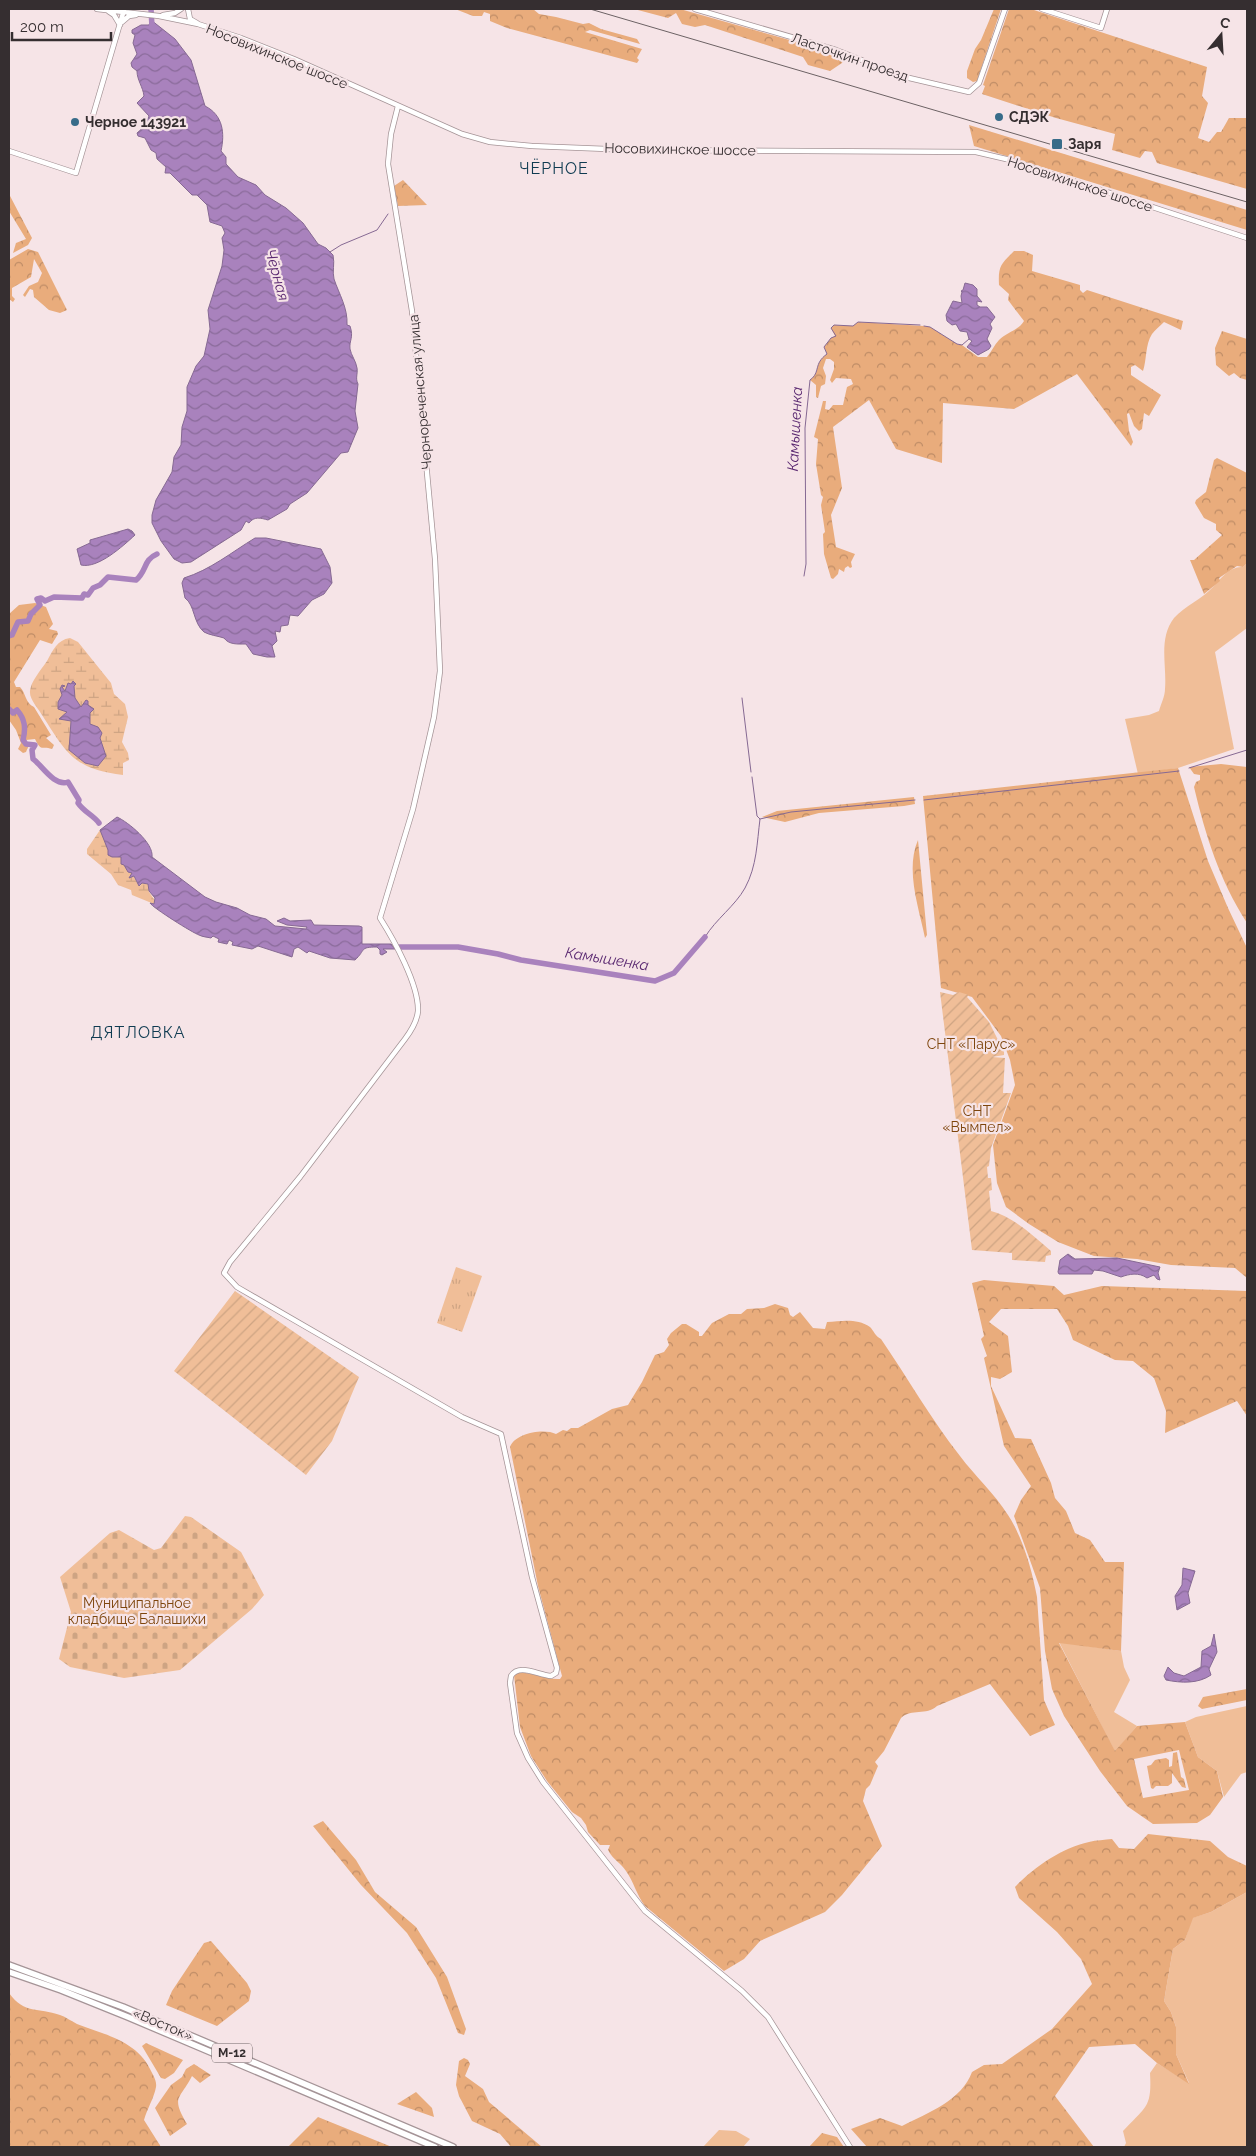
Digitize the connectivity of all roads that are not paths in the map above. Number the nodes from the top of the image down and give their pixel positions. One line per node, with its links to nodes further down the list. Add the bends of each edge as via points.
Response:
1 (97, 9): 10 (street)
2 (115, 9): 11 (street)
3 (138, 9): 12 (street)
4 (181, 9): 13 (street)
5 (188, 9): 14 (street, via 190,19)
6 (695, 9): 7 (street, Ласточкин проезд, via 836,50 905,78 963,92 970,92 978,83)
7 (1005, 9)
8 (1042, 9): 9 (street, via 1101,28)
9 (1108, 9)
10 (103, 10): 11 (street); 15 (street, via 114,15)
11 (124, 10): 12 (street, Носовихинское шоссе); 15 (street)
12 (145, 14): 13 (street, Носовихинское шоссе); 15 (street, via 129,16)
13 (159, 16): 14 (street, Носовихинское шоссе)
14 (198, 24): 16 (street, Носовихинское шоссе, via 288,56)
15 (120, 25): 17 (street, via 76,173)
16 (398, 106): 18 (street, Носовихинское шоссе, via 471,137 515,145 632,150 976,152); 23 (street, Чернореченская улица, via 390,134 388,164 412,311 435,559 440,681 414,802 380,918 397,946 416,996 418,1011 412,1029 224,1273 237,1287 462,1417 501,1434 532,1577 557,1668 551,1676 521,1670 514,1671 511,1676 516,1725 523,1747 544,1782 645,1911 742,1991 768,2017)
17 (9, 151)
18 (1247, 238)
19 (9, 1965): 22 (highway, «Восток» / М-12, via 123,2007)
20 (9, 1972): 21 (highway, «Восток» / М-12, via 61,1990)
21 (435, 2147)
22 (453, 2147)
23 (850, 2147)

